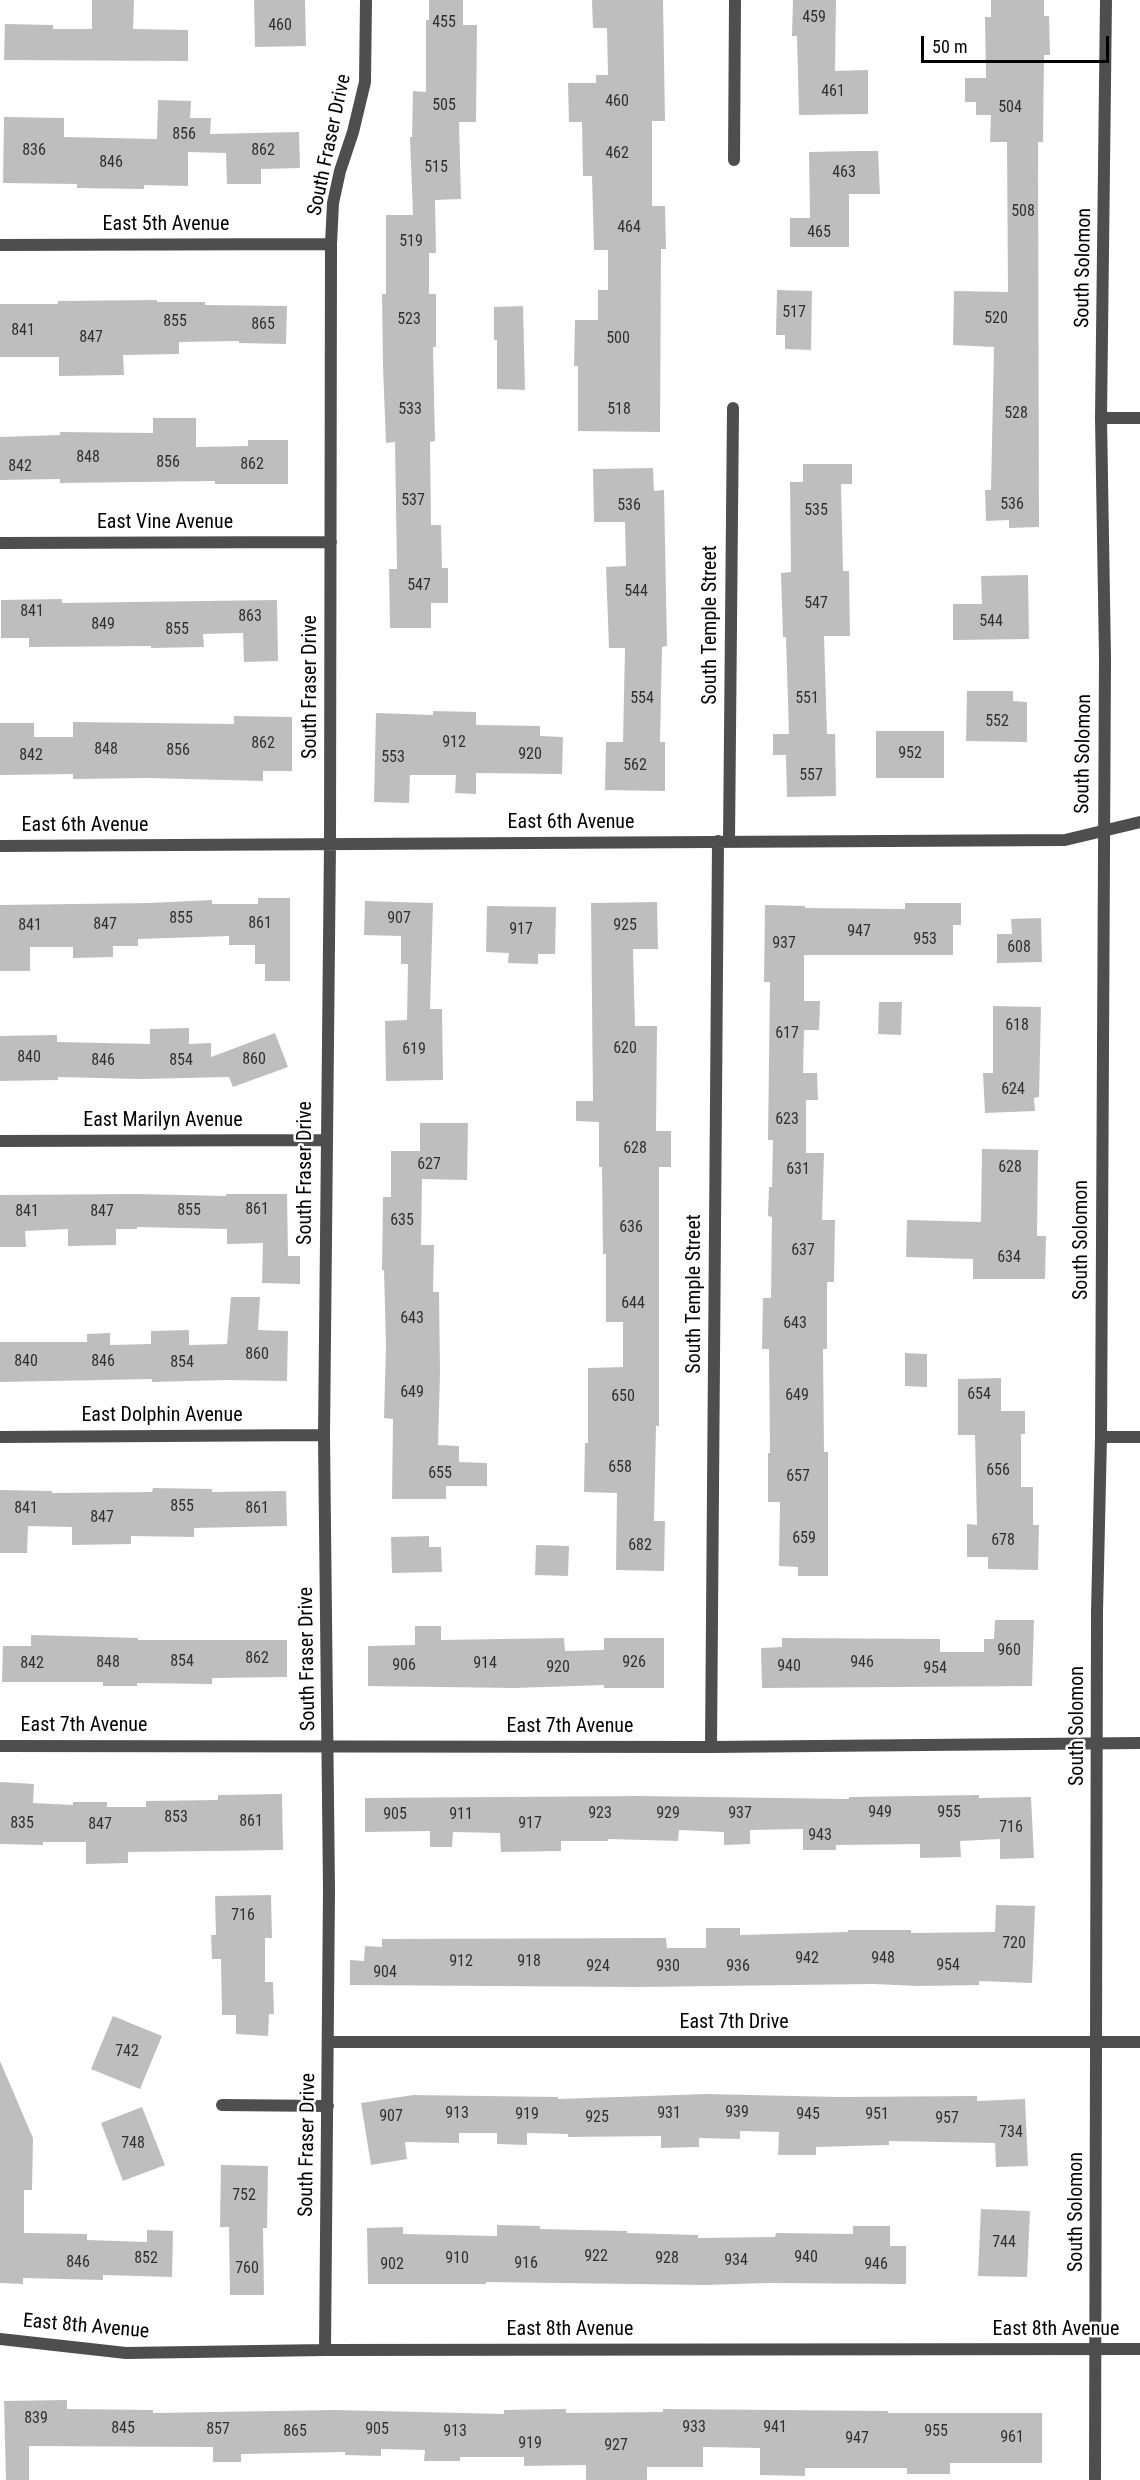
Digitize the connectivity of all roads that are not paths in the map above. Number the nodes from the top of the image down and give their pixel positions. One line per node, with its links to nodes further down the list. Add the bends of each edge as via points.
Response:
1 (366, 0): 5 (street, South Fraser Drive, via 365,82 333,203)
2 (735, 0): 4 (street)
3 (1106, 0): 8 (street, South Solomon)
4 (734, 160)
5 (331, 244): 6 (street, East 5th Avenue); 10 (street, South Fraser Drive)
6 (0, 245)
7 (732, 408): 14 (street, South Temple Street)
8 (1101, 418): 9 (street); 13 (street, South Solomon)
9 (1140, 418)
10 (331, 542): 11 (street, East Vine Avenue); 15 (street, South Fraser Drive)
11 (0, 543)
12 (1140, 822): 13 (street, East 6th Avenue)
13 (1103, 831): 14 (street, East 6th Avenue, via 1065,840); 21 (street, South Solomon)
14 (724, 841): 15 (street, East 6th Avenue); 27 (street, South Temple Street)
15 (330, 844): 16 (street, East 6th Avenue); 17 (street, South Fraser Drive)
16 (0, 846)
17 (326, 1140): 18 (street, East Marilyn Avenue); 19 (street, South Fraser Drive)
18 (0, 1141)
19 (324, 1435): 20 (street, East Dolphin Avenue); 26 (street, South Fraser Drive)
20 (0, 1437)
21 (1101, 1437): 22 (street); 24 (street, South Solomon)
22 (1140, 1437)
23 (1140, 1743): 24 (street, East 7th Avenue)
24 (1098, 1744): 27 (street, East 7th Avenue); 29 (street, South Solomon)
25 (0, 1746): 26 (street, East 7th Avenue)
26 (328, 1746): 27 (street, East 7th Avenue); 28 (street, South Fraser Drive)
27 (711, 1747)
28 (328, 2042): 29 (street, East 7th Drive); 32 (street, South Fraser Drive)
29 (1098, 2042): 30 (street, East 7th Drive); 34 (street, South Solomon)
30 (1140, 2042)
31 (222, 2105): 32 (street)
32 (327, 2106): 36 (street, South Fraser Drive)
33 (0, 2339): 36 (street, East 8th Avenue, via 126,2353)
34 (1095, 2349): 35 (street, East 8th Avenue); 36 (street, East 8th Avenue); 37 (street, South Solomon)
35 (1140, 2349)
36 (325, 2350)
37 (1095, 2480)

